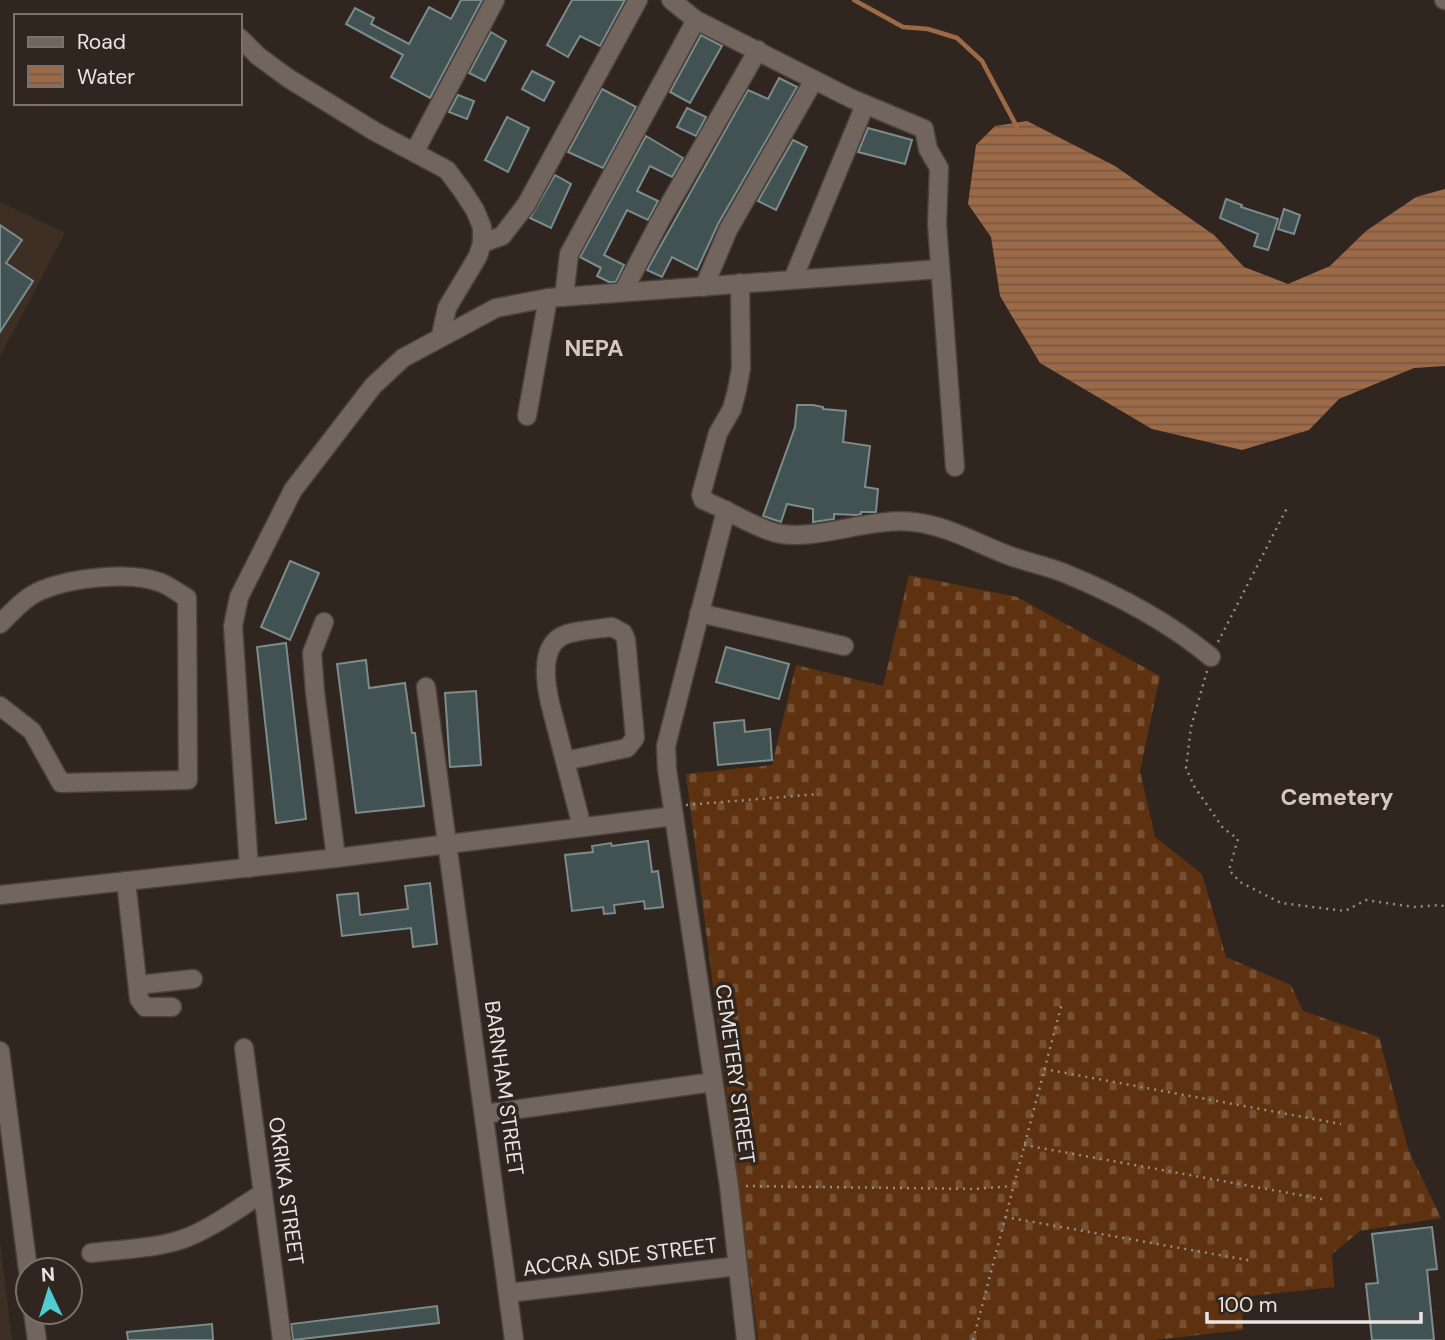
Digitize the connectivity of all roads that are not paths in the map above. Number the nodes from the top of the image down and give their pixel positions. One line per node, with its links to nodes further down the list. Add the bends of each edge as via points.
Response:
1 (495, 0): 9 (street)
2 (638, 0): 10 (street, via 526,205 502,236)
3 (671, 0): 4 (street)
4 (696, 20): 6 (street); 16 (street, via 569,254)
5 (242, 40): 9 (street, via 288,78)
6 (758, 50): 7 (street); 15 (street)
7 (814, 80): 8 (street); 14 (street, via 728,230)
8 (865, 105): 11 (street, via 924,130 939,168); 12 (street)
9 (415, 151): 10 (street, via 447,170 462,190 482,227)
10 (482, 243): 17 (street, via 447,308)
11 (940, 269): 12 (street); 19 (street)
12 (793, 279): 13 (street)
13 (740, 283): 14 (street); 20 (street, via 737,390 718,433 701,495)
14 (704, 287): 15 (street)
15 (623, 292): 16 (street)
16 (556, 298): 17 (street, via 496,307); 18 (street)
17 (441, 335): 33 (street, via 403,358 373,386 293,490 239,597 233,626)
18 (527, 416)
19 (955, 467)
20 (726, 510): 21 (street, CEMETERY STREET); 25 (street, via 777,533 812,533 878,522 911,522 949,530 1100,589 1173,628)
21 (699, 613): 24 (street); 29 (street, CEMETERY STREET, via 666,746)
22 (324, 622): 32 (street, via 312,653)
23 (0, 624): 27 (street, via 40,590 68,582 139,576 161,582 187,598 188,780 61,783 32,731)
24 (844, 646)
25 (1211, 657)
26 (426, 687): 31 (street, BARNHAM STREET)
27 (0, 706)
28 (565, 761): 28 (street, via 547,686 549,651 568,634 618,629 626,640 635,738 627,747); 30 (street)
29 (673, 811): 30 (street); 41 (street, CEMETERY STREET)
30 (582, 827): 31 (street)
31 (448, 843): 32 (street); 42 (street, BARNHAM STREET)
32 (336, 858): 33 (street)
33 (248, 868): 34 (street)
34 (126, 881): 35 (street); 37 (street)
35 (0, 895)
36 (193, 979): 37 (street)
37 (138, 985): 38 (street, via 145,1007)
38 (172, 1007)
39 (244, 1048): 43 (street, OKRIKA STREET)
40 (0, 1051): 45 (street)
41 (713, 1082): 42 (street); 46 (street, CEMETERY STREET)
42 (484, 1114): 47 (street, BARNHAM STREET)
43 (263, 1193): 44 (street, via 182,1240); 48 (street, OKRIKA STREET)
44 (91, 1252)
45 (26, 1256)
46 (738, 1266): 47 (street, ACCRA SIDE STREET); 50 (street, CEMETERY STREET)
47 (508, 1293): 49 (street, BARNHAM STREET)
48 (282, 1340)
49 (514, 1340)
50 (746, 1340)

